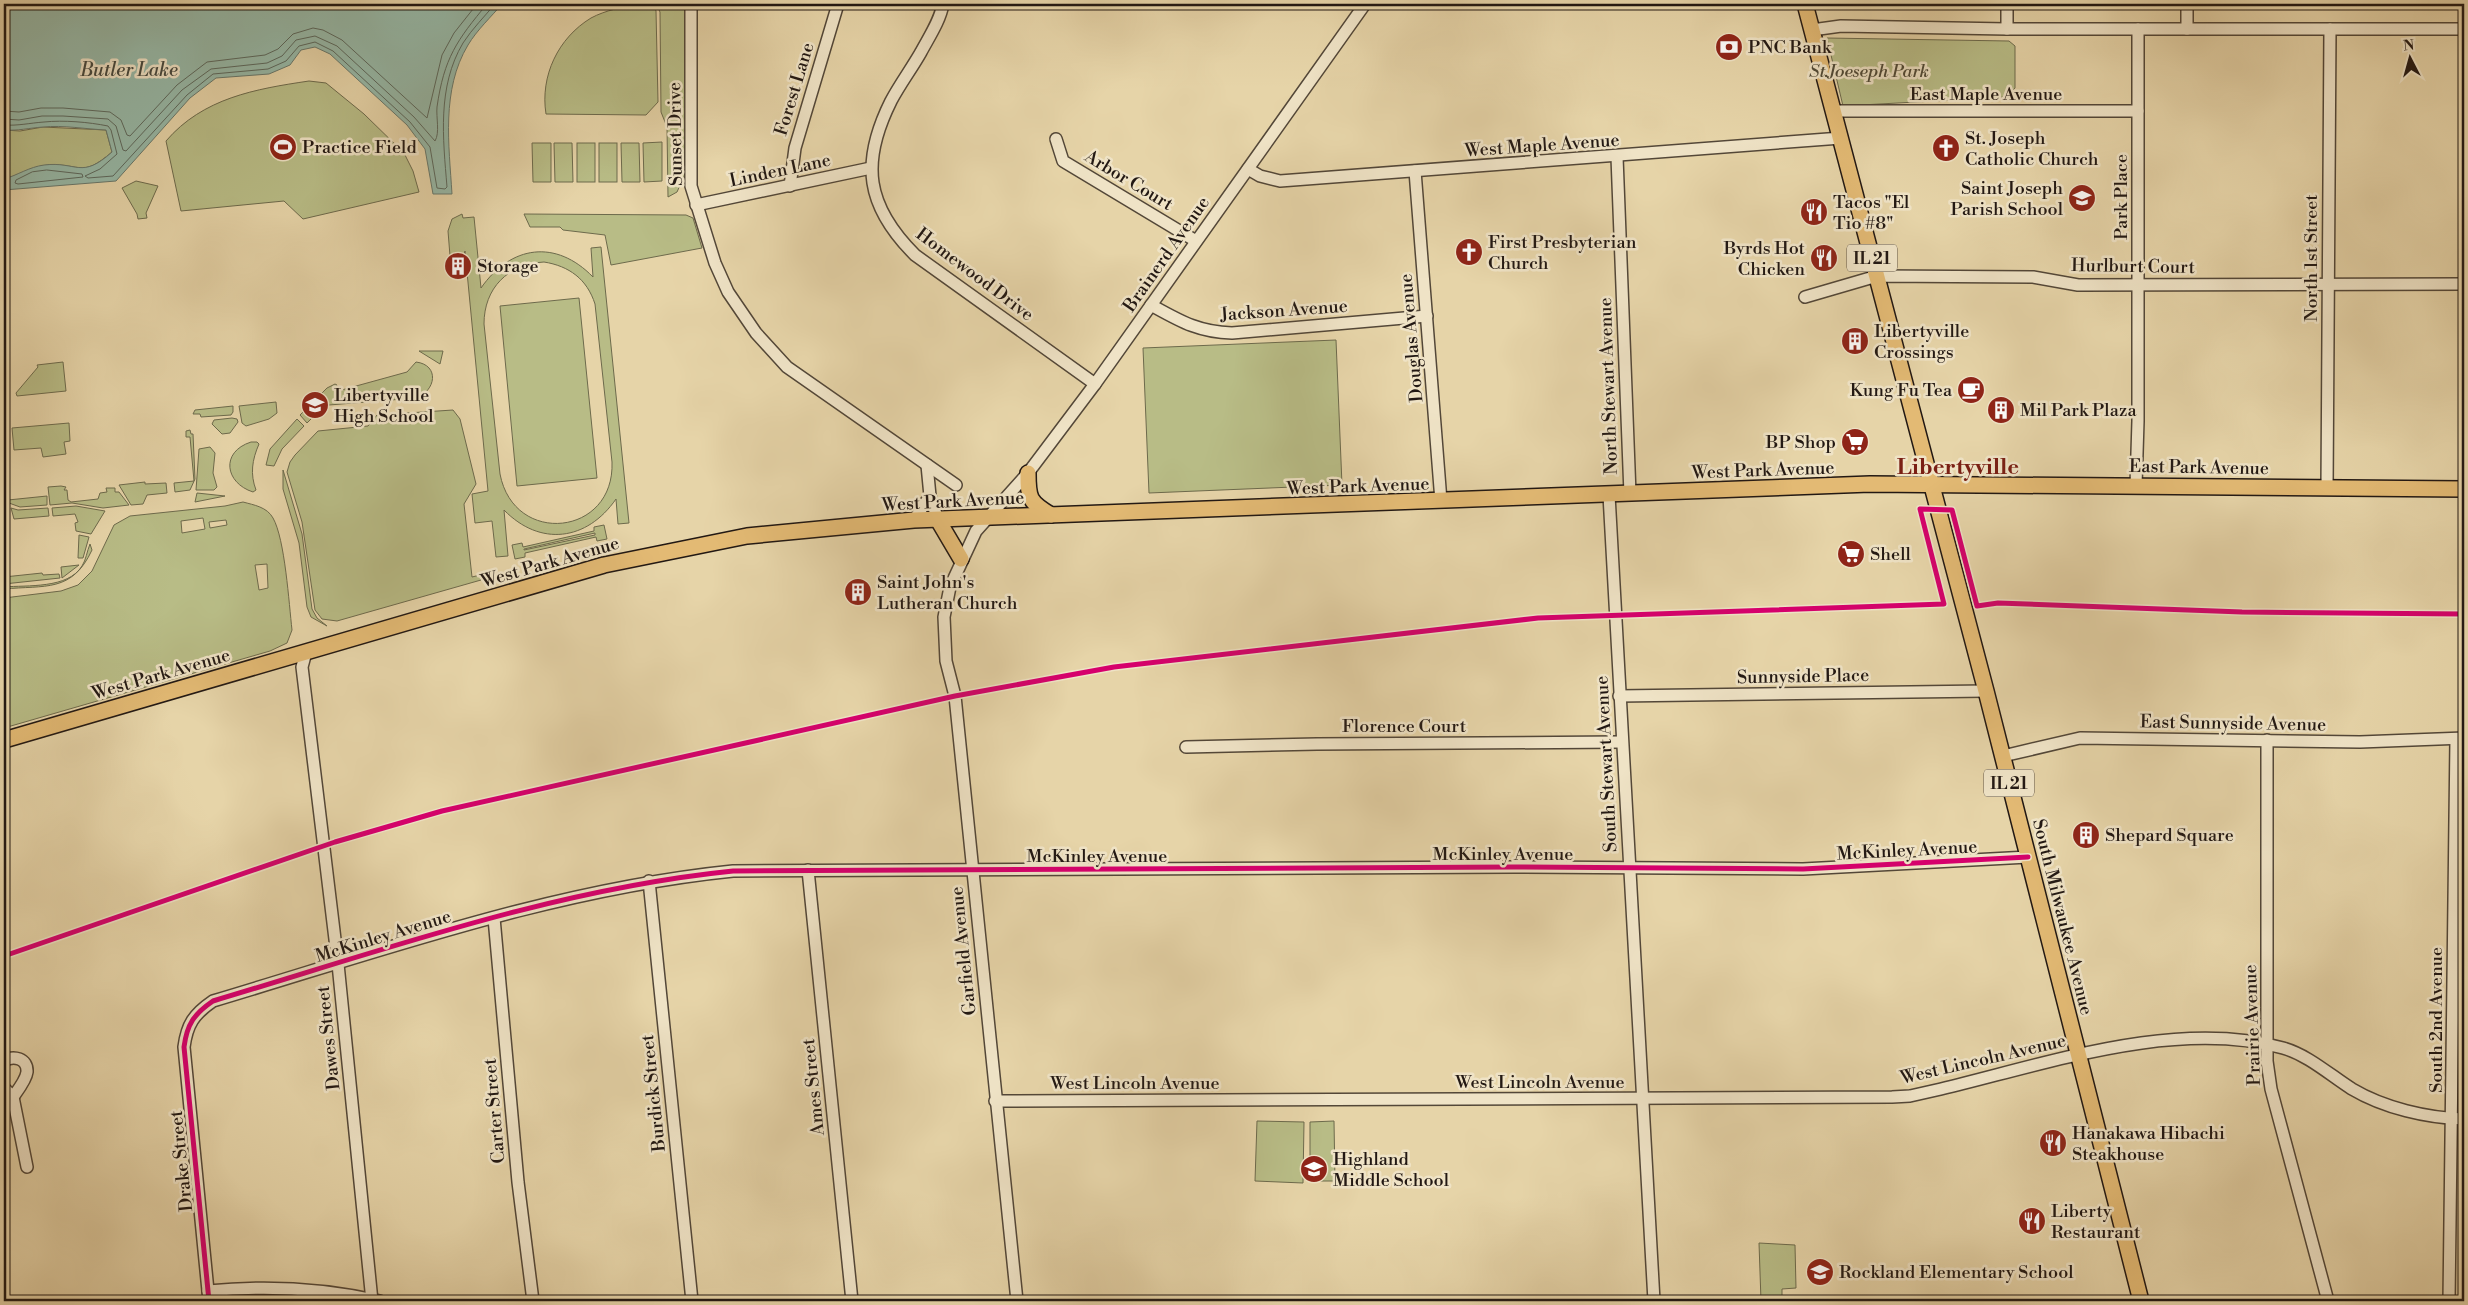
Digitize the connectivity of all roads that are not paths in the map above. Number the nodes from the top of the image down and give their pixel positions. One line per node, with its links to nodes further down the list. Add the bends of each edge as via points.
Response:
1 (691, 4): 23 (street, Sunset Drive, via 691,186)
2 (838, 4): 22 (street, Forest Lane, via 795,148)
3 (943, 4): 19 (street, Homewood Drive, via 932,31 891,100 873,145)
4 (1365, 4): 20 (street, Brainerd Avenue)
5 (1805, 4): 13 (main road, IL 21)
6 (2007, 4): 8 (street)
7 (2187, 4): 10 (street)
8 (2007, 29): 9 (street); 13 (street, via 1841,26)
9 (2138, 29): 10 (street); 15 (street, Park Place)
10 (2187, 29): 11 (street)
11 (2330, 29): 12 (street); 27 (street, North 1st Street)
12 (2464, 29)
13 (1812, 30): 14 (main road, IL 21)
14 (1834, 111): 15 (street, East Maple Avenue); 16 (main road, IL 21)
15 (2138, 111): 26 (street, Park Place)
16 (1841, 138): 18 (street, West Maple Avenue); 25 (main road, IL 21)
17 (1056, 139): 24 (street, Arbor Court, via 1063,161)
18 (1617, 157): 21 (street, West Maple Avenue); 40 (street, North Stewart Avenue)
19 (871, 168): 22 (street, Linden Lane); 32 (street, Homewood Drive, via 880,208 899,239 915,255)
20 (1248, 169): 21 (street, West Maple Avenue, via 1280,181); 24 (street, Brainerd Avenue)
21 (1415, 171): 31 (street, Douglas Avenue)
22 (790, 186): 23 (street, Linden Lane)
23 (696, 205): 33 (street, Sunset Drive, via 728,292 756,333 802,379)
24 (1196, 241): 30 (street, Brainerd Avenue)
25 (1877, 276): 26 (street, Hurlburt Court, via 2033,277 2078,285); 29 (street, Hurlburt Court); 36 (main road, IL 21)
26 (2138, 284): 27 (street, Hurlburt Court); 37 (street, Park Place)
27 (2329, 284): 28 (street, Hurlburt Court); 38 (street, North 1st Street)
28 (2464, 284)
29 (1805, 297)
30 (1151, 305): 31 (street, Jackson Avenue, via 1197,329 1213,333); 32 (street, Brainerd Avenue)
31 (1427, 316): 43 (street, Douglas Avenue)
32 (1095, 384): 34 (street, Brainerd Avenue)
33 (927, 464): 35 (street, Sunset Drive); 42 (street)
34 (1028, 473): 44 (main road, via 1030,499); 45 (street, Brainerd Avenue)
35 (956, 485)
36 (1932, 485): 37 (main road, East Park Avenue); 40 (main road, West Park Avenue, via 1870,484); 50 (main road, South Milwaukee Avenue / IL 21)
37 (2136, 485): 38 (main road, East Park Avenue)
38 (2327, 488): 39 (main road, East Park Avenue)
39 (2464, 489)
40 (1630, 494): 41 (main road, West Park Avenue)
41 (1609, 495): 43 (main road, West Park Avenue); 51 (street, South Stewart Avenue)
42 (930, 496): 46 (street); 47 (street)
43 (1441, 501): 44 (main road, West Park Avenue)
44 (1052, 516): 45 (main road, West Park Avenue)
45 (988, 518): 47 (main road, West Park Avenue); 48 (street, Garfield Avenue, via 976,531)
46 (914, 520): 47 (main road, West Park Avenue); 49 (main road, West Park Avenue, via 740,537 611,563)
47 (938, 520): 48 (main road)
48 (961, 559): 61 (street, Garfield Avenue, via 950,587 944,616 946,661 955,696)
49 (306, 652): 53 (main road, West Park Avenue); 65 (street, Dawes Street, via 302,667)
50 (1986, 691): 51 (street, Sunnyside Place); 57 (main road, South Milwaukee Avenue / IL 21)
51 (1619, 696): 55 (street, South Stewart Avenue)
52 (2460, 739): 54 (street, East Sunnyside Avenue); 64 (street, South 2nd Avenue)
53 (4, 740)
54 (2266, 740): 57 (street, East Sunnyside Avenue, via 2080,738); 67 (street, Prairie Avenue)
55 (1621, 742): 56 (street, Florence Court); 59 (street, South Stewart Avenue)
56 (1186, 747)
57 (2003, 756): 58 (main road, South Milwaukee Avenue / IL 21)
58 (2028, 857): 59 (street, McKinley Avenue, via 1803,869); 68 (main road, South Milwaukee Avenue / IL 21)
59 (1629, 869): 61 (street, McKinley Avenue); 72 (street, South Stewart Avenue)
60 (808, 870): 61 (street, McKinley Avenue); 62 (street, McKinley Avenue, via 734,871); 80 (street, Ames Street)
61 (972, 870): 73 (street, Garfield Avenue)
62 (649, 881): 63 (street, McKinley Avenue); 79 (street, Burdick Street)
63 (494, 918): 65 (street, McKinley Avenue); 78 (street, Carter Street, via 518,1182)
64 (2459, 933): 74 (street, South 2nd Avenue)
65 (338, 964): 66 (street, McKinley Avenue, via 213,1002); 77 (street, Dawes Street)
66 (191, 1020): 76 (street, Drake Street, via 184,1047)
67 (2267, 1046): 68 (street, West Lincoln Avenue, via 2237,1040 2171,1039 2132,1043); 74 (street, West Lincoln Avenue, via 2298,1054 2354,1090 2381,1103); 84 (street, Prairie Avenue, via 2271,1089)
68 (2079, 1056): 72 (street, West Lincoln Avenue, via 1910,1096); 83 (main road, South Milwaukee Avenue / IL 21)
69 (4, 1061): 71 (street, via 18,1058 26,1064 27,1072)
70 (4, 1088): 71 (street)
71 (13, 1097): 75 (street)
72 (1642, 1099): 73 (street, West Lincoln Avenue); 82 (street, South Stewart Avenue)
73 (995, 1101): 81 (street, Garfield Avenue)
74 (2458, 1119): 85 (street, South 2nd Avenue)
75 (27, 1167)
76 (209, 1296): 77 (street, via 246,1287 286,1287 316,1289)
77 (374, 1301)
78 (533, 1301)
79 (692, 1301)
80 (852, 1301)
81 (1017, 1301)
82 (1654, 1301)
83 (2142, 1301)
84 (2328, 1301)
85 (2450, 1301)

